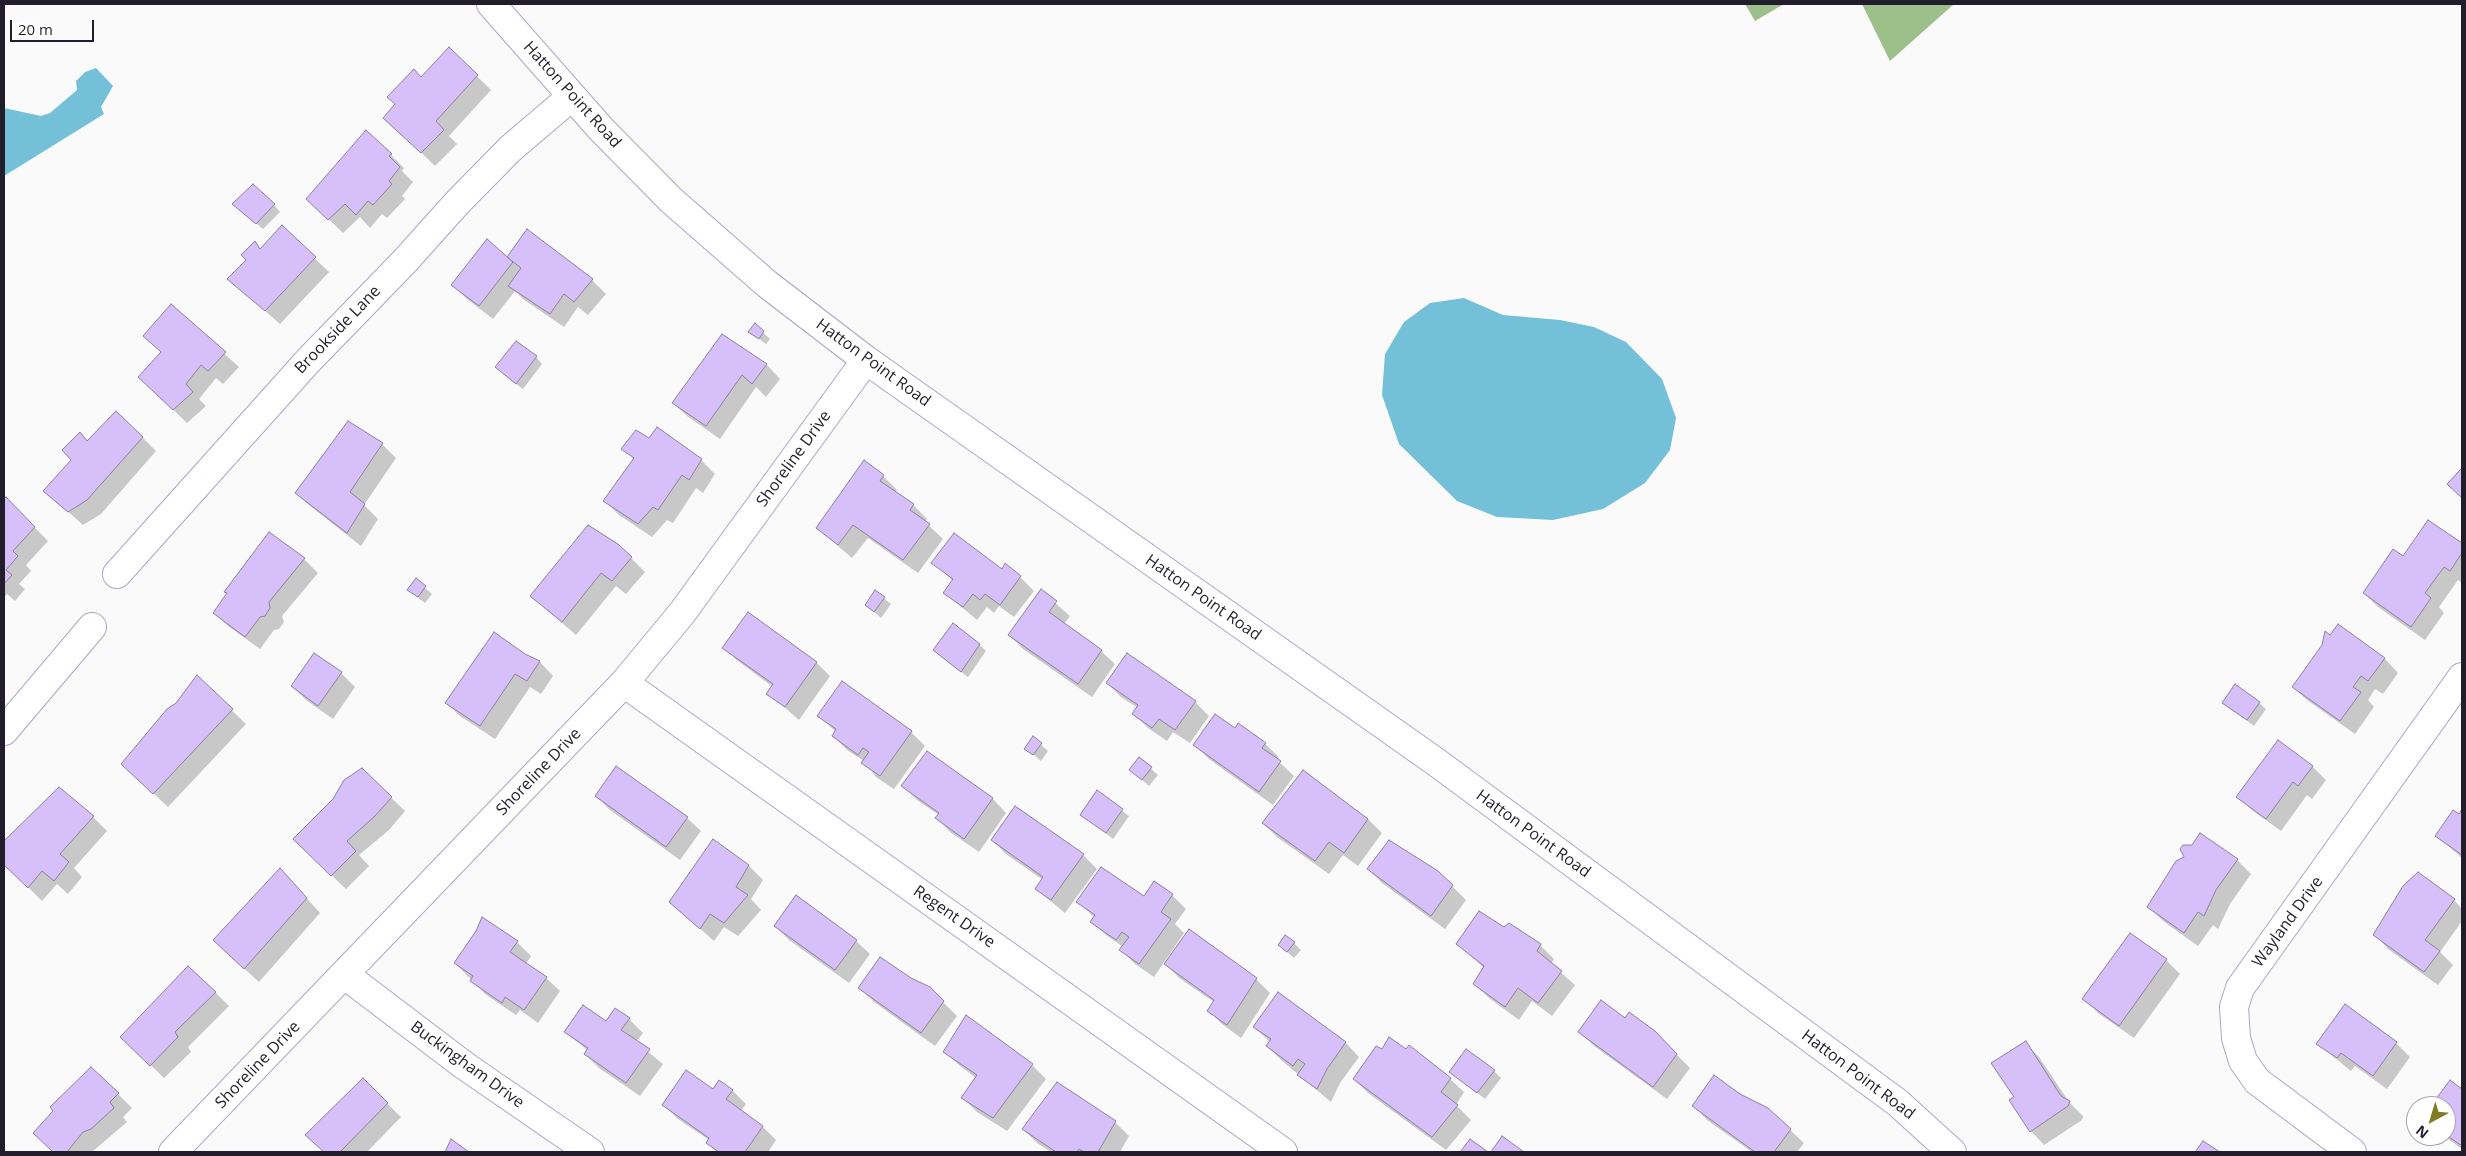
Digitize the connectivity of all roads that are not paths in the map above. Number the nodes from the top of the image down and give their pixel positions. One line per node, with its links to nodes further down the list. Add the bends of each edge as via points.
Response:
1 (491, 4): 2 (street, Hatton Point Road)
2 (572, 97): 3 (street, Hatton Point Road, via 671,200 767,284); 4 (street, Brookside Lane, via 510,149 457,203 308,361)
3 (866, 360): 7 (street, Shoreline Drive, via 682,613); 13 (street, Hatton Point Road, via 1436,762 1898,1103)
4 (116, 574)
5 (92, 626): 8 (street)
6 (2462, 677): 14 (street, Wayland Drive, via 2240,988 2234,1007 2236,1038 2243,1061 2256,1081)
7 (624, 683): 9 (street, Shoreline Drive); 12 (street, Regent Drive)
8 (8, 726)
9 (345, 975): 10 (street, Shoreline Drive); 11 (street, Buckingham Drive, via 465,1066)
10 (173, 1152)
11 (590, 1152)
12 (1283, 1152)
13 (1952, 1152)
14 (2352, 1152)

